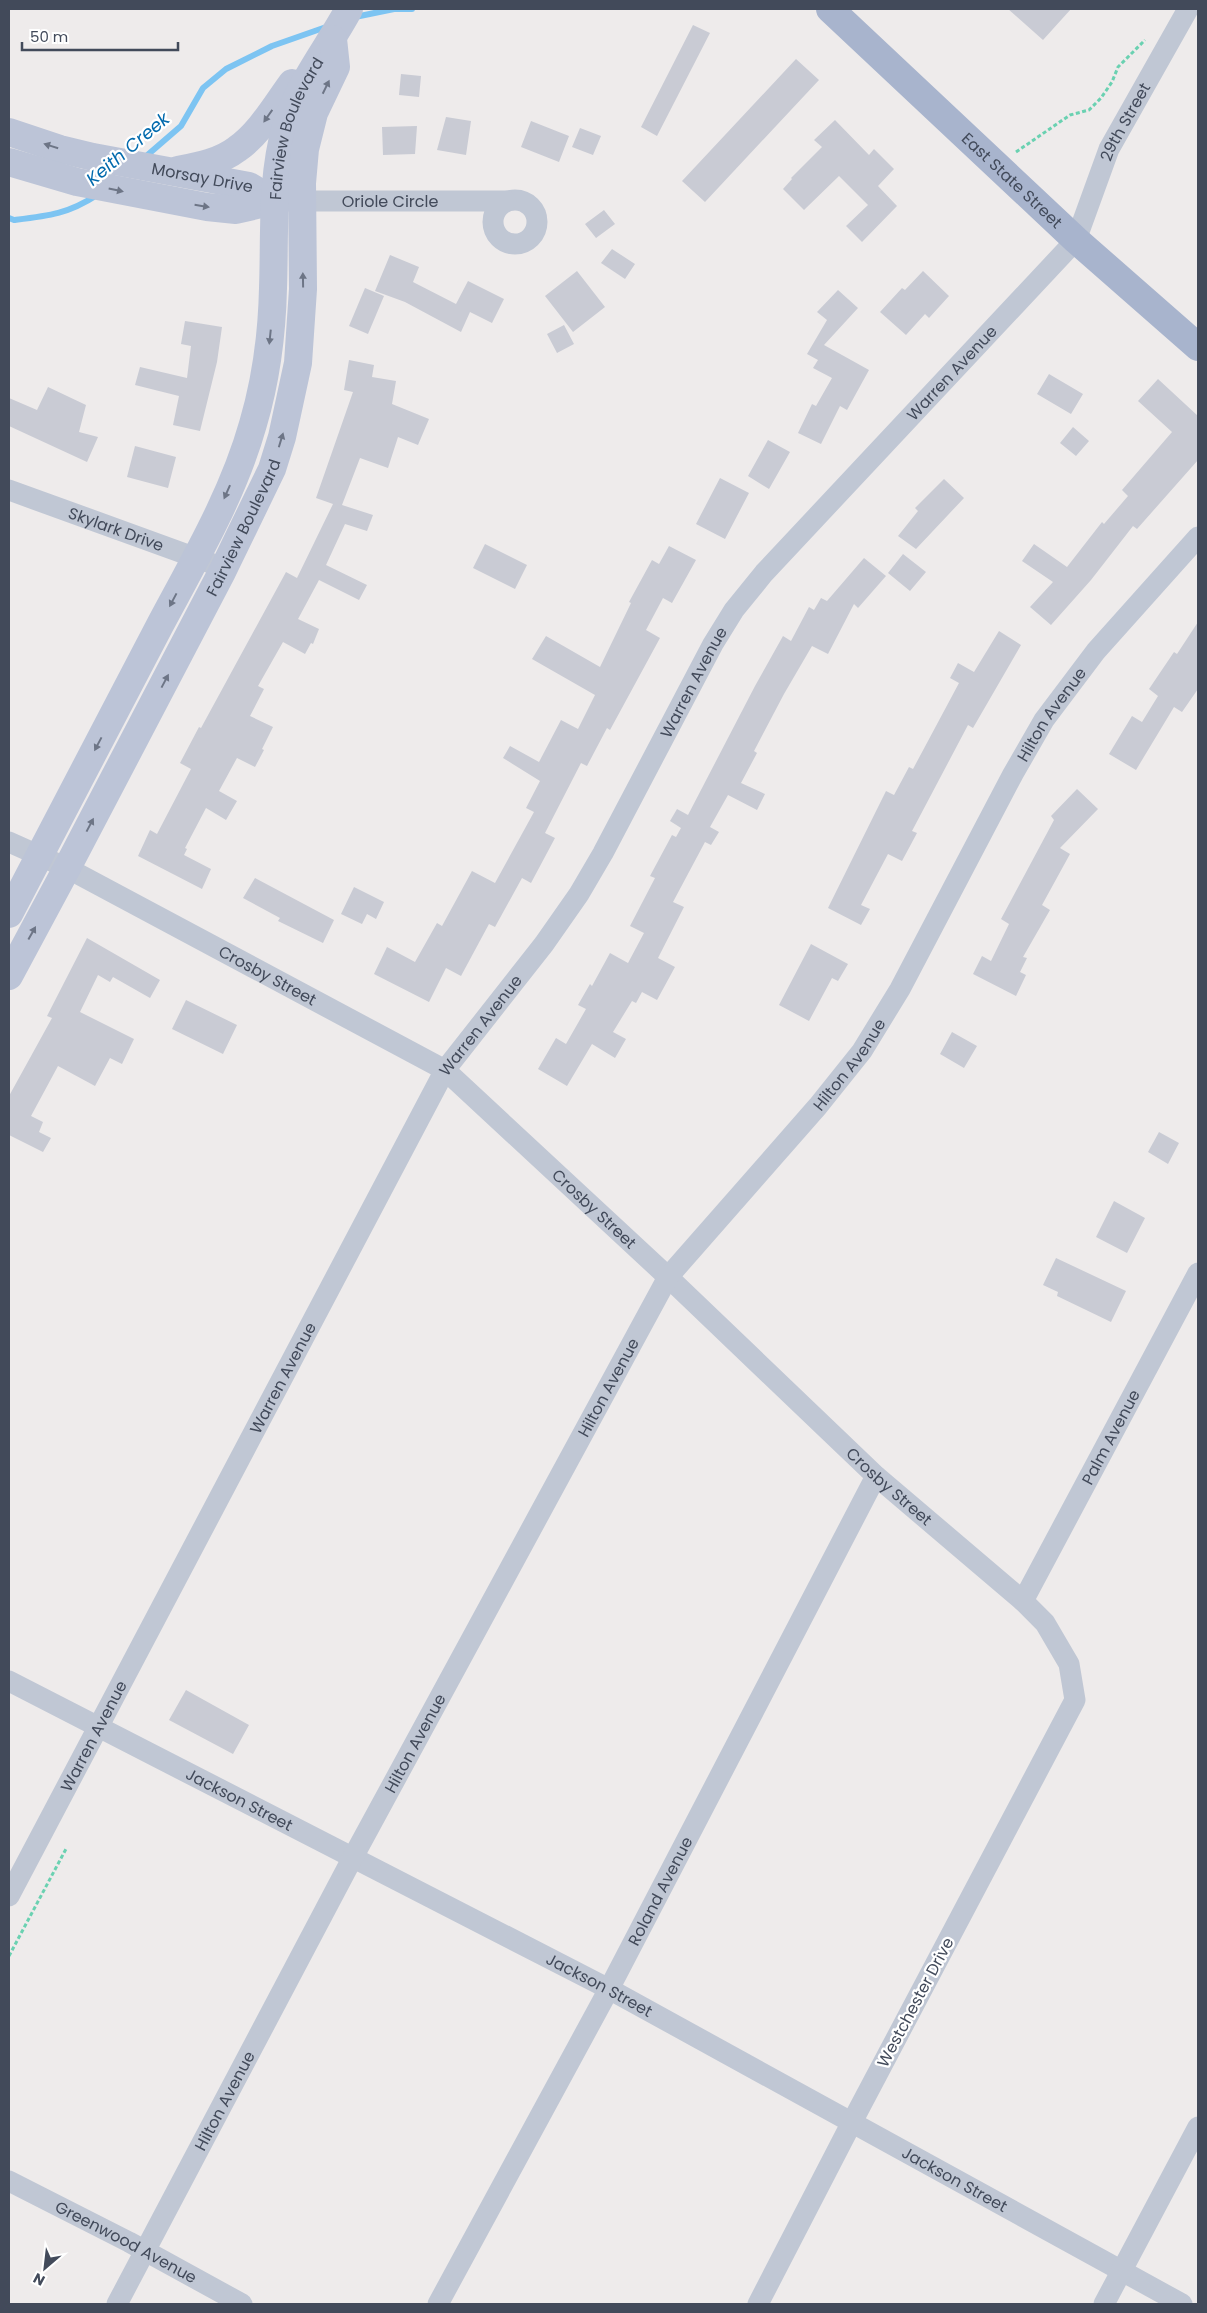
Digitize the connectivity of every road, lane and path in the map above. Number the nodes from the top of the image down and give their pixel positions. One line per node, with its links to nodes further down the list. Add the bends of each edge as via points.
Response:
1 (348, 9): 5 (street, Fairview Boulevard)
2 (830, 9): 8 (main road, East State Street)
3 (1188, 9): 13 (street, 29th Street, via 1109,149)
4 (1150, 34): 8 (path, via 1118,67 1101,98 1088,110 1070,115 1022,146)
5 (333, 39): 9 (street, one-way to 9, via 302,69 260,127 236,150 207,164); 10 (street, Fairview Boulevard, via 302,85 292,108 278,158); 12 (street, Fairview Boulevard, one-way to 5, via 305,149 314,113 336,67)
6 (9, 132): 9 (street, Morsay Drive, one-way to 6, via 60,149)
7 (9, 162): 10 (street, Morsay Drive, one-way to 10, via 77,182 154,198 236,210)
8 (998, 167): 13 (main road, East State Street)
9 (169, 172): 10 (street, Morsay Drive, via 249,186)
10 (274, 201): 12 (street, Oriole Circle); 17 (street, Fairview Boulevard, one-way to 17, via 270,335 260,396 235,473)
11 (506, 201): 12 (street, Oriole Circle)
12 (302, 202): 18 (street, Fairview Boulevard, one-way to 12, via 272,469 293,393 303,297)
13 (1076, 240): 14 (main road, East State Street); 24 (street, Warren Avenue, via 764,572 734,610 708,652 579,894)
14 (1198, 347)
15 (9, 490): 17 (street, Skylark Drive)
16 (1198, 537): 26 (street, Hilton Avenue, via 1090,659 1044,720 1012,774 900,989 862,1051)
17 (196, 557): 18 (street, Skylark Drive); 20 (street, Fairview Boulevard, one-way to 20)
18 (224, 568): 21 (street, Fairview Boulevard, one-way to 18)
19 (9, 842): 20 (street, Crosby Street)
20 (40, 854): 21 (street, Crosby Street); 22 (street, Fairview Boulevard)
21 (67, 868): 23 (street, Fairview Boulevard, one-way to 21); 24 (street, Crosby Street)
22 (9, 914)
23 (9, 976)
24 (445, 1070): 26 (street, Crosby Street); 31 (street, Warren Avenue)
25 (1198, 1273): 28 (street, Palm Avenue)
26 (668, 1277): 27 (street, Crosby Street); 33 (street, Hilton Avenue)
27 (876, 1476): 28 (street, Crosby Street); 36 (street, Roland Avenue)
28 (1023, 1601): 30 (street, Crosby Street, via 1045,1623 1068,1664)
29 (9, 1681): 31 (street, Jackson Street)
30 (1075, 1700): 37 (street, Westchester Drive)
31 (96, 1727): 33 (street, Jackson Street); 34 (street, Warren Avenue)
32 (67, 1848): 35 (path)
33 (352, 1859): 36 (street, Jackson Street); 40 (street, Hilton Avenue)
34 (9, 1896)
35 (9, 1956)
36 (609, 1989): 37 (street, Jackson Street); 44 (street, Roland Avenue)
37 (852, 2122): 41 (street, Jackson Street); 45 (street, Westchester Drive)
38 (1198, 2127): 41 (street)
39 (9, 2181): 40 (street, Greenwood Avenue)
40 (145, 2250): 42 (street, Hilton Avenue); 43 (street, Greenwood Avenue)
41 (1121, 2272): 46 (street); 47 (street, Jackson Street)
42 (117, 2304)
43 (242, 2304)
44 (438, 2304)
45 (758, 2304)
46 (1104, 2304)
47 (1182, 2304)

